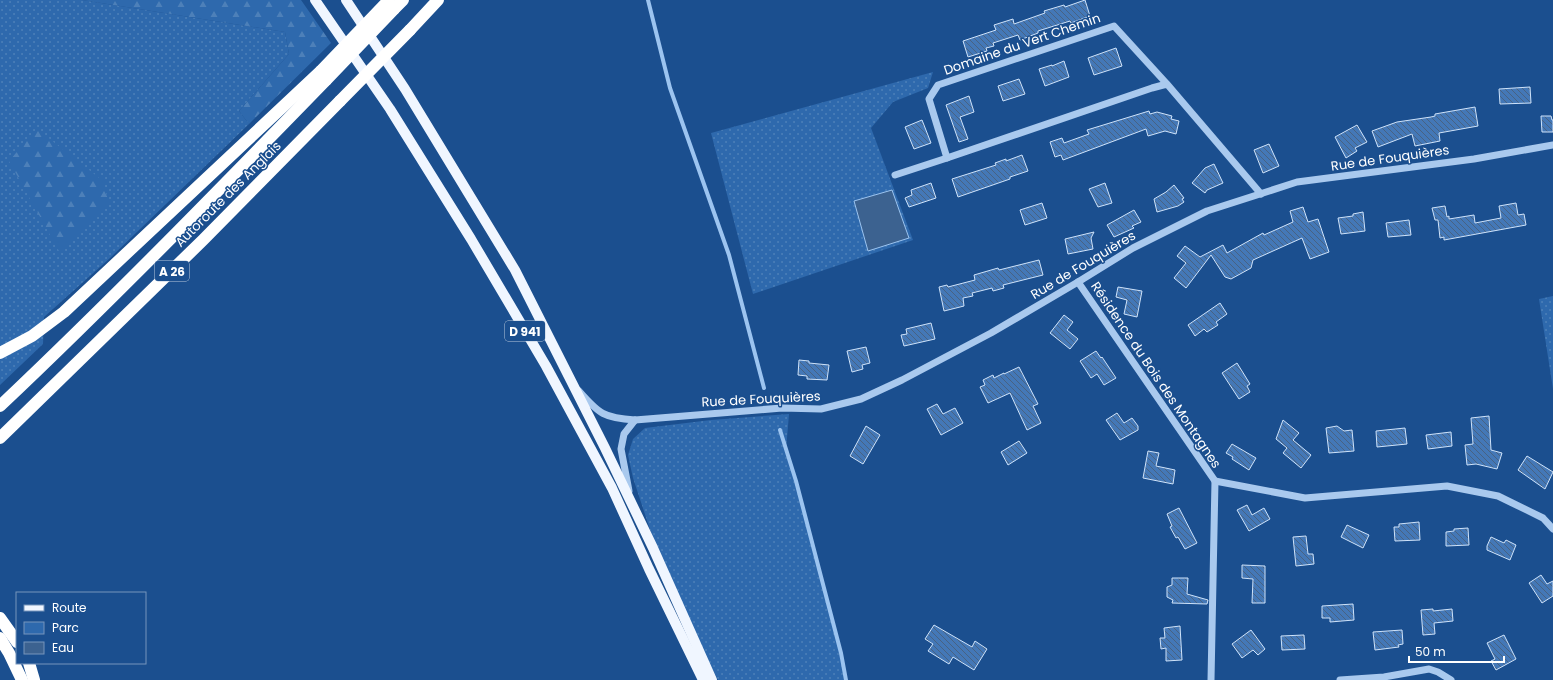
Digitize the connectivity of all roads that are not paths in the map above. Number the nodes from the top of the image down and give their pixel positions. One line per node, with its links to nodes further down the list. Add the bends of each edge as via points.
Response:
1 (315, 0): 28 (main road, D 941, via 390,109 546,366 612,488)
2 (346, 0): 14 (main road, D 941, via 405,89 515,270)
3 (403, 0): 5 (highway, Autoroute des Anglais / A 26)
4 (438, 0): 17 (highway, Autoroute des Anglais / A 26, bridge, via 203,240)
5 (392, 5): 6 (highway, Autoroute des Anglais / A 26, bridge)
6 (323, 75): 13 (highway, via 64,312 32,336); 15 (highway, Autoroute des Anglais / A 26, via 193,217)
7 (1167, 84): 9 (street); 9 (street, Domaine du Vert Chemin, via 1114,26 1106,28 938,85 929,99); 11 (street, Domaine du Vert Chemin)
8 (1553, 145): 11 (street, Rue de Fouquières, via 1474,159 1297,182)
9 (947, 158): 10 (street)
10 (895, 175)
11 (1261, 194): 12 (street, Rue de Fouquières, via 1207,211 1133,248)
12 (1078, 282): 16 (street, Rue de Fouquières, via 991,333 861,399 821,409 782,408); 18 (street, Résidence du Bois des Montagnes)
13 (0, 353)
14 (572, 383): 16 (street, Rue de Fouquières, via 603,415); 19 (main road, D 941)
15 (0, 406)
16 (635, 420): 19 (street, via 624,434 621,449)
17 (0, 438)
18 (1215, 481): 20 (street, Résidence du Bois des Montagnes, via 1305,498 1447,486 1498,496 1543,518); 30 (street, Résidence du Bois des Montagnes)
19 (630, 501): 29 (main road, D 941)
20 (1553, 529)
21 (0, 618): 23 (highway)
22 (0, 638): 26 (highway)
23 (16, 641)
24 (29, 664): 27 (highway)
25 (1385, 678): 31 (street); 32 (street, via 1429,670)
26 (22, 680)
27 (34, 680)
28 (703, 680)
29 (712, 680)
30 (1211, 680)
31 (1340, 680)
32 (1451, 680)

